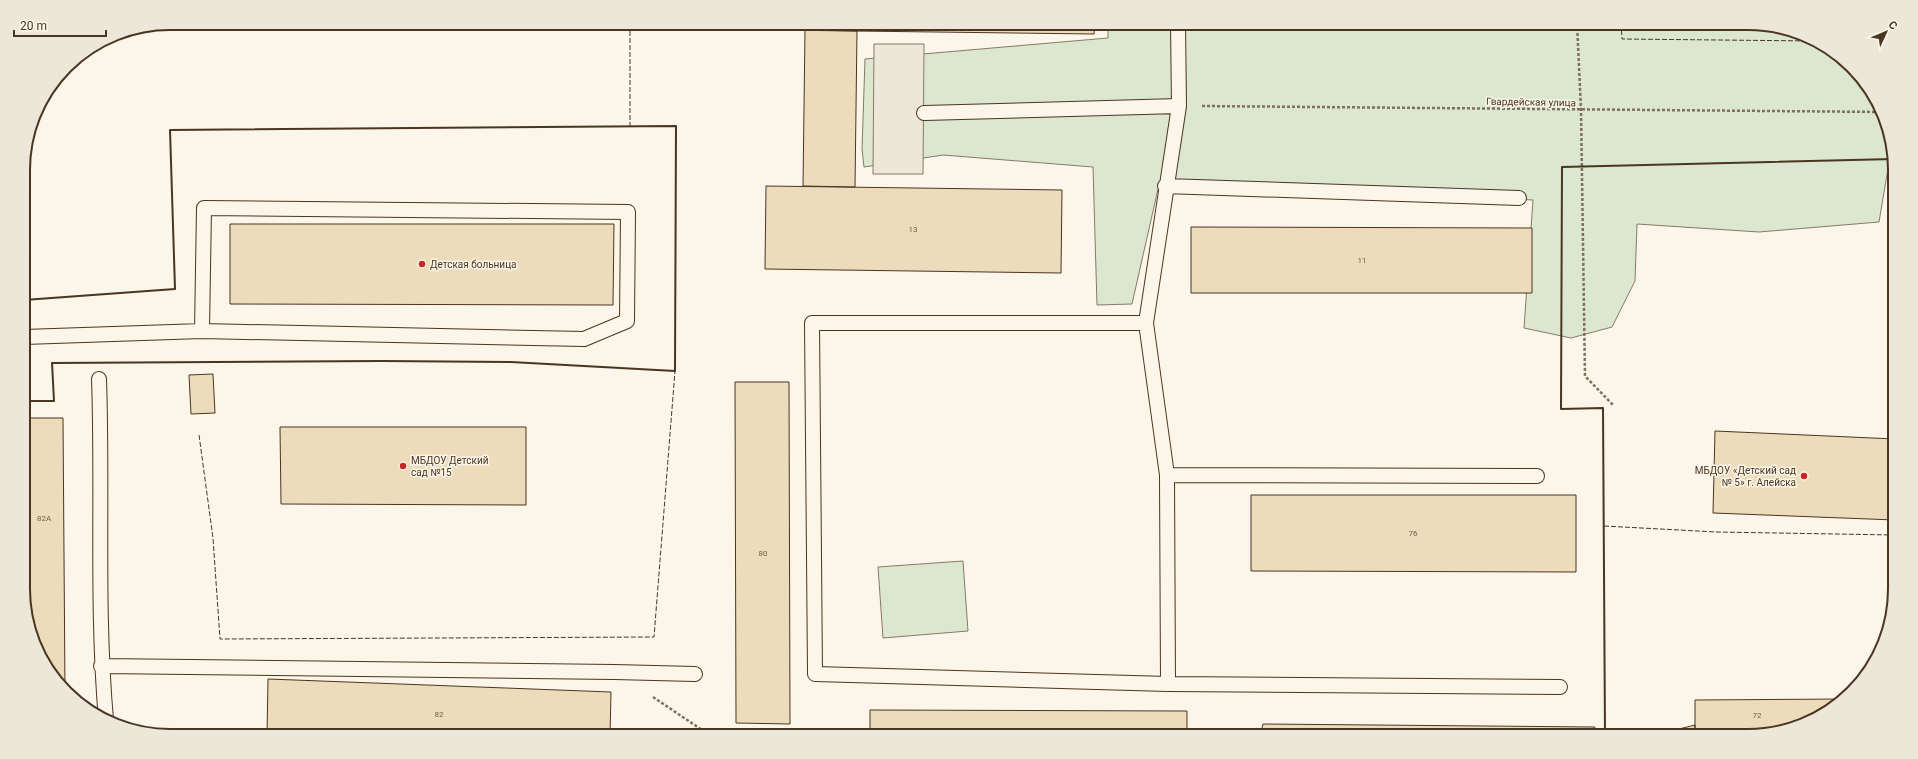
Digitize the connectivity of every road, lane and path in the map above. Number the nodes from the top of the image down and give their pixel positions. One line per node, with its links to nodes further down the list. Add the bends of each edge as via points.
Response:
1 (1178, 30): 3 (lane)
2 (1578, 30): 4 (path)
3 (1178, 106): 4 (path, Гвардейская улица); 6 (lane); 7 (lane)
4 (1581, 110): 5 (path, Гвардейская улица); 13 (path, via 1584,376)
5 (1875, 112)
6 (924, 113)
7 (1165, 186): 8 (lane); 9 (lane)
8 (1519, 198)
9 (1146, 324): 14 (lane); 18 (lane, via 812,323 815,674)
10 (202, 331): 10 (lane, via 204,208 628,212 627,321 584,339); 11 (lane)
11 (30, 337)
12 (99, 379): 16 (lane)
13 (1614, 406)
14 (1167, 475): 15 (lane); 18 (lane)
15 (1537, 476)
16 (101, 666): 17 (lane); 21 (lane)
17 (695, 674)
18 (1168, 684): 19 (lane)
19 (1560, 687)
20 (647, 693): 22 (path)
21 (105, 713)
22 (701, 729)

